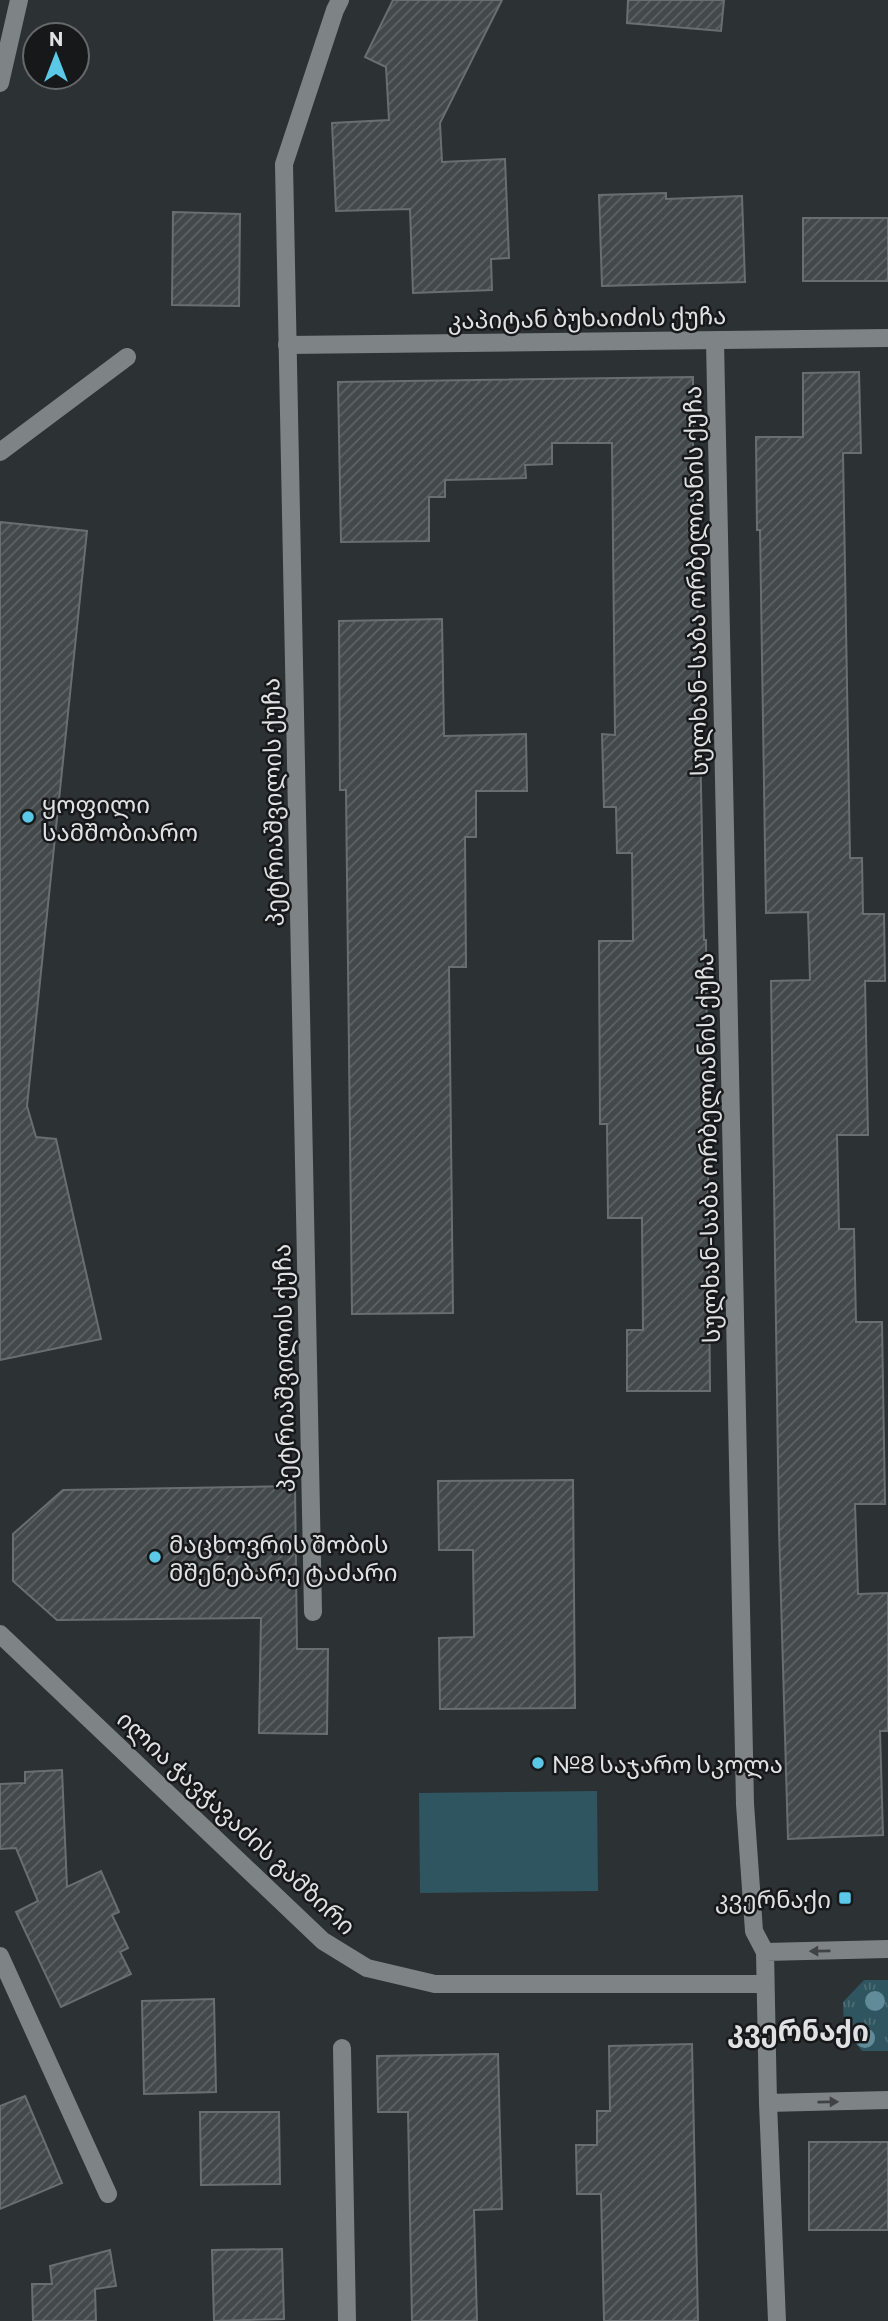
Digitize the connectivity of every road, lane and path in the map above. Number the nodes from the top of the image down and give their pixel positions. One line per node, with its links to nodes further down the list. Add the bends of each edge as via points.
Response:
1 (19, 0): 3 (street)
2 (340, 0): 6 (street, პეტრიაშვილის ქუჩა, via 284,164)
3 (0, 83)
4 (888, 338): 5 (street, კაპიტან ბუხაიძის ქუჩა)
5 (715, 341): 6 (street, კაპიტან ბუხაიძის ქუჩა); 12 (street, სულხან-საბა ორბელიანის ქუჩა, via 746,1804 754,1931)
6 (287, 345): 9 (street, პეტრიაშვილის ქუჩა)
7 (127, 356): 8 (street)
8 (0, 452)
9 (313, 1612)
10 (0, 1634): 14 (street, ილია ჭავჭავაძის გამზირი, via 323,1941 367,1968 435,1984)
11 (888, 1949): 12 (street, one-way to 12)
12 (765, 1952): 14 (street, სულხან-საბა ორბელიანის ქუჩა)
13 (0, 1956): 18 (street)
14 (765, 1984): 17 (street, სულხან-საბა ორბელიანის ქუჩა)
15 (342, 2048): 19 (street)
16 (888, 2101): 17 (street, one-way to 16)
17 (768, 2103): 20 (street)
18 (108, 2194)
19 (347, 2321)
20 (777, 2321)

